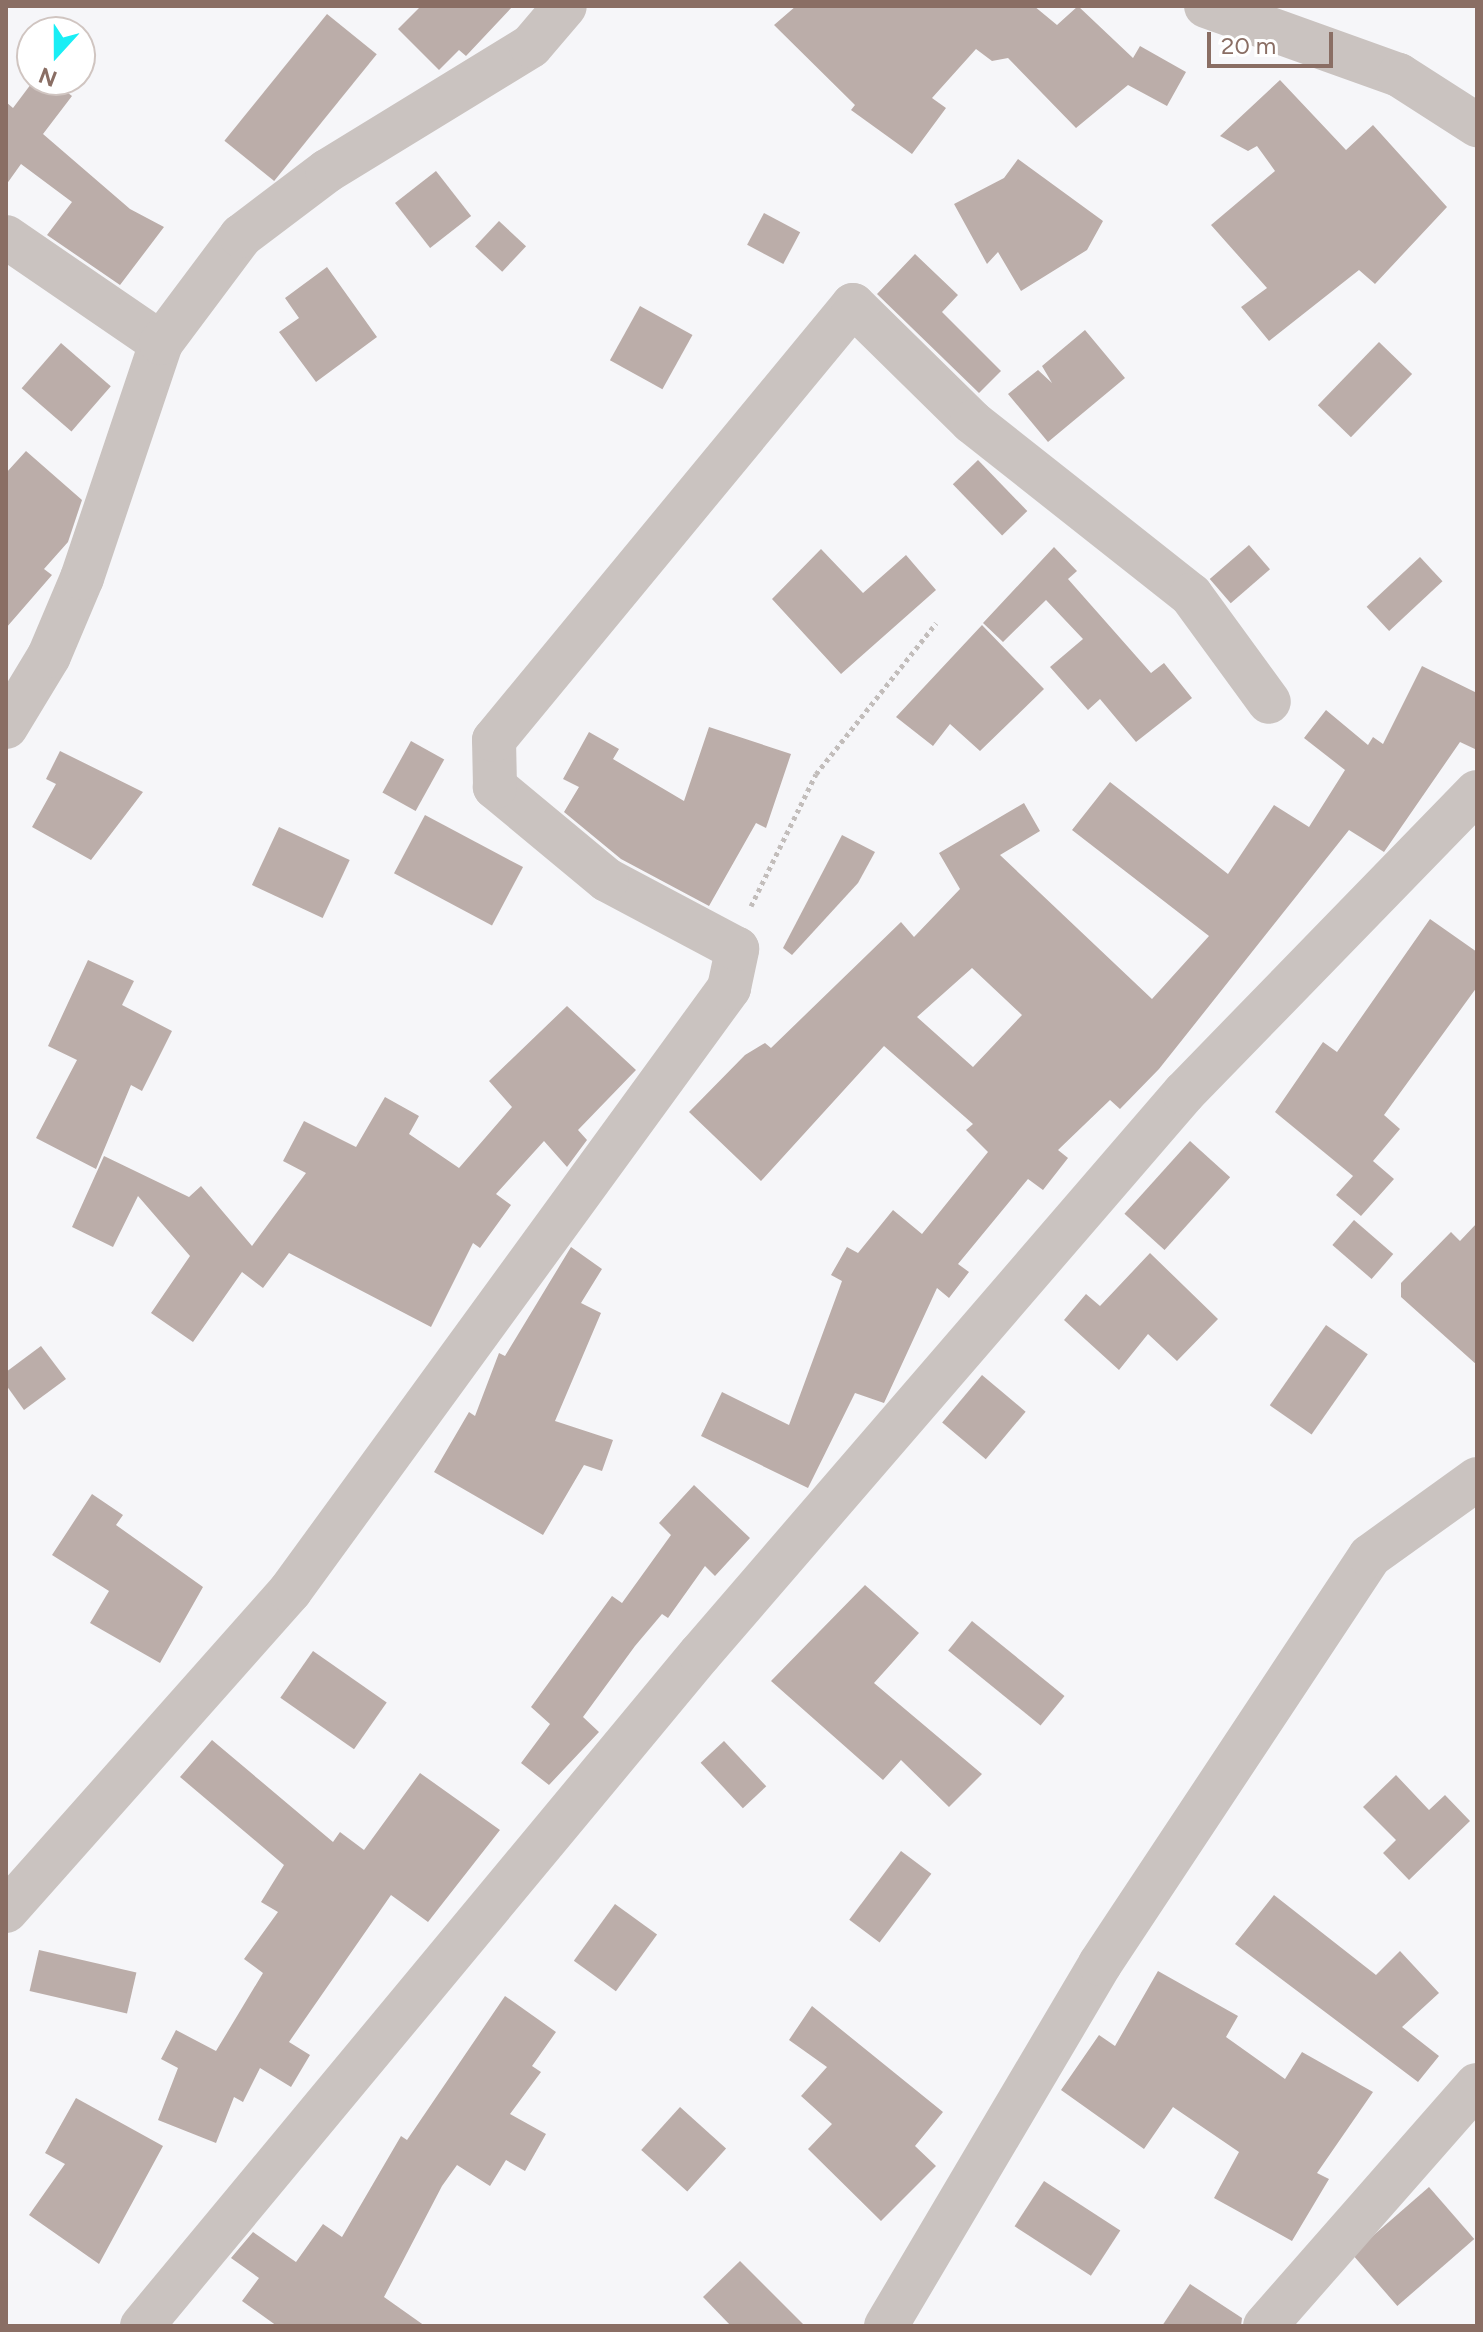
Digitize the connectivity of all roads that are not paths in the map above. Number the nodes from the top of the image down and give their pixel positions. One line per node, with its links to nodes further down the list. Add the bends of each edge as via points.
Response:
1 (565, 6): 5 (street, via 531,46 327,171 241,236)
2 (1206, 6): 3 (street, via 1399,75)
3 (1477, 125)
4 (6, 237): 5 (street)
5 (161, 343): 7 (street, via 82,578 49,656)
6 (1269, 702): 10 (street, via 1191,595 972,422 853,305 494,740 495,787 607,880 737,949 729,988 299,1579)
7 (6, 727)
8 (1477, 792): 12 (street, via 1184,1093 700,1654)
9 (1477, 1479): 13 (street, via 1370,1556 1100,1964)
10 (6, 1911)
11 (1477, 2085): 14 (street)
12 (142, 2326)
13 (886, 2326)
14 (1265, 2326)

